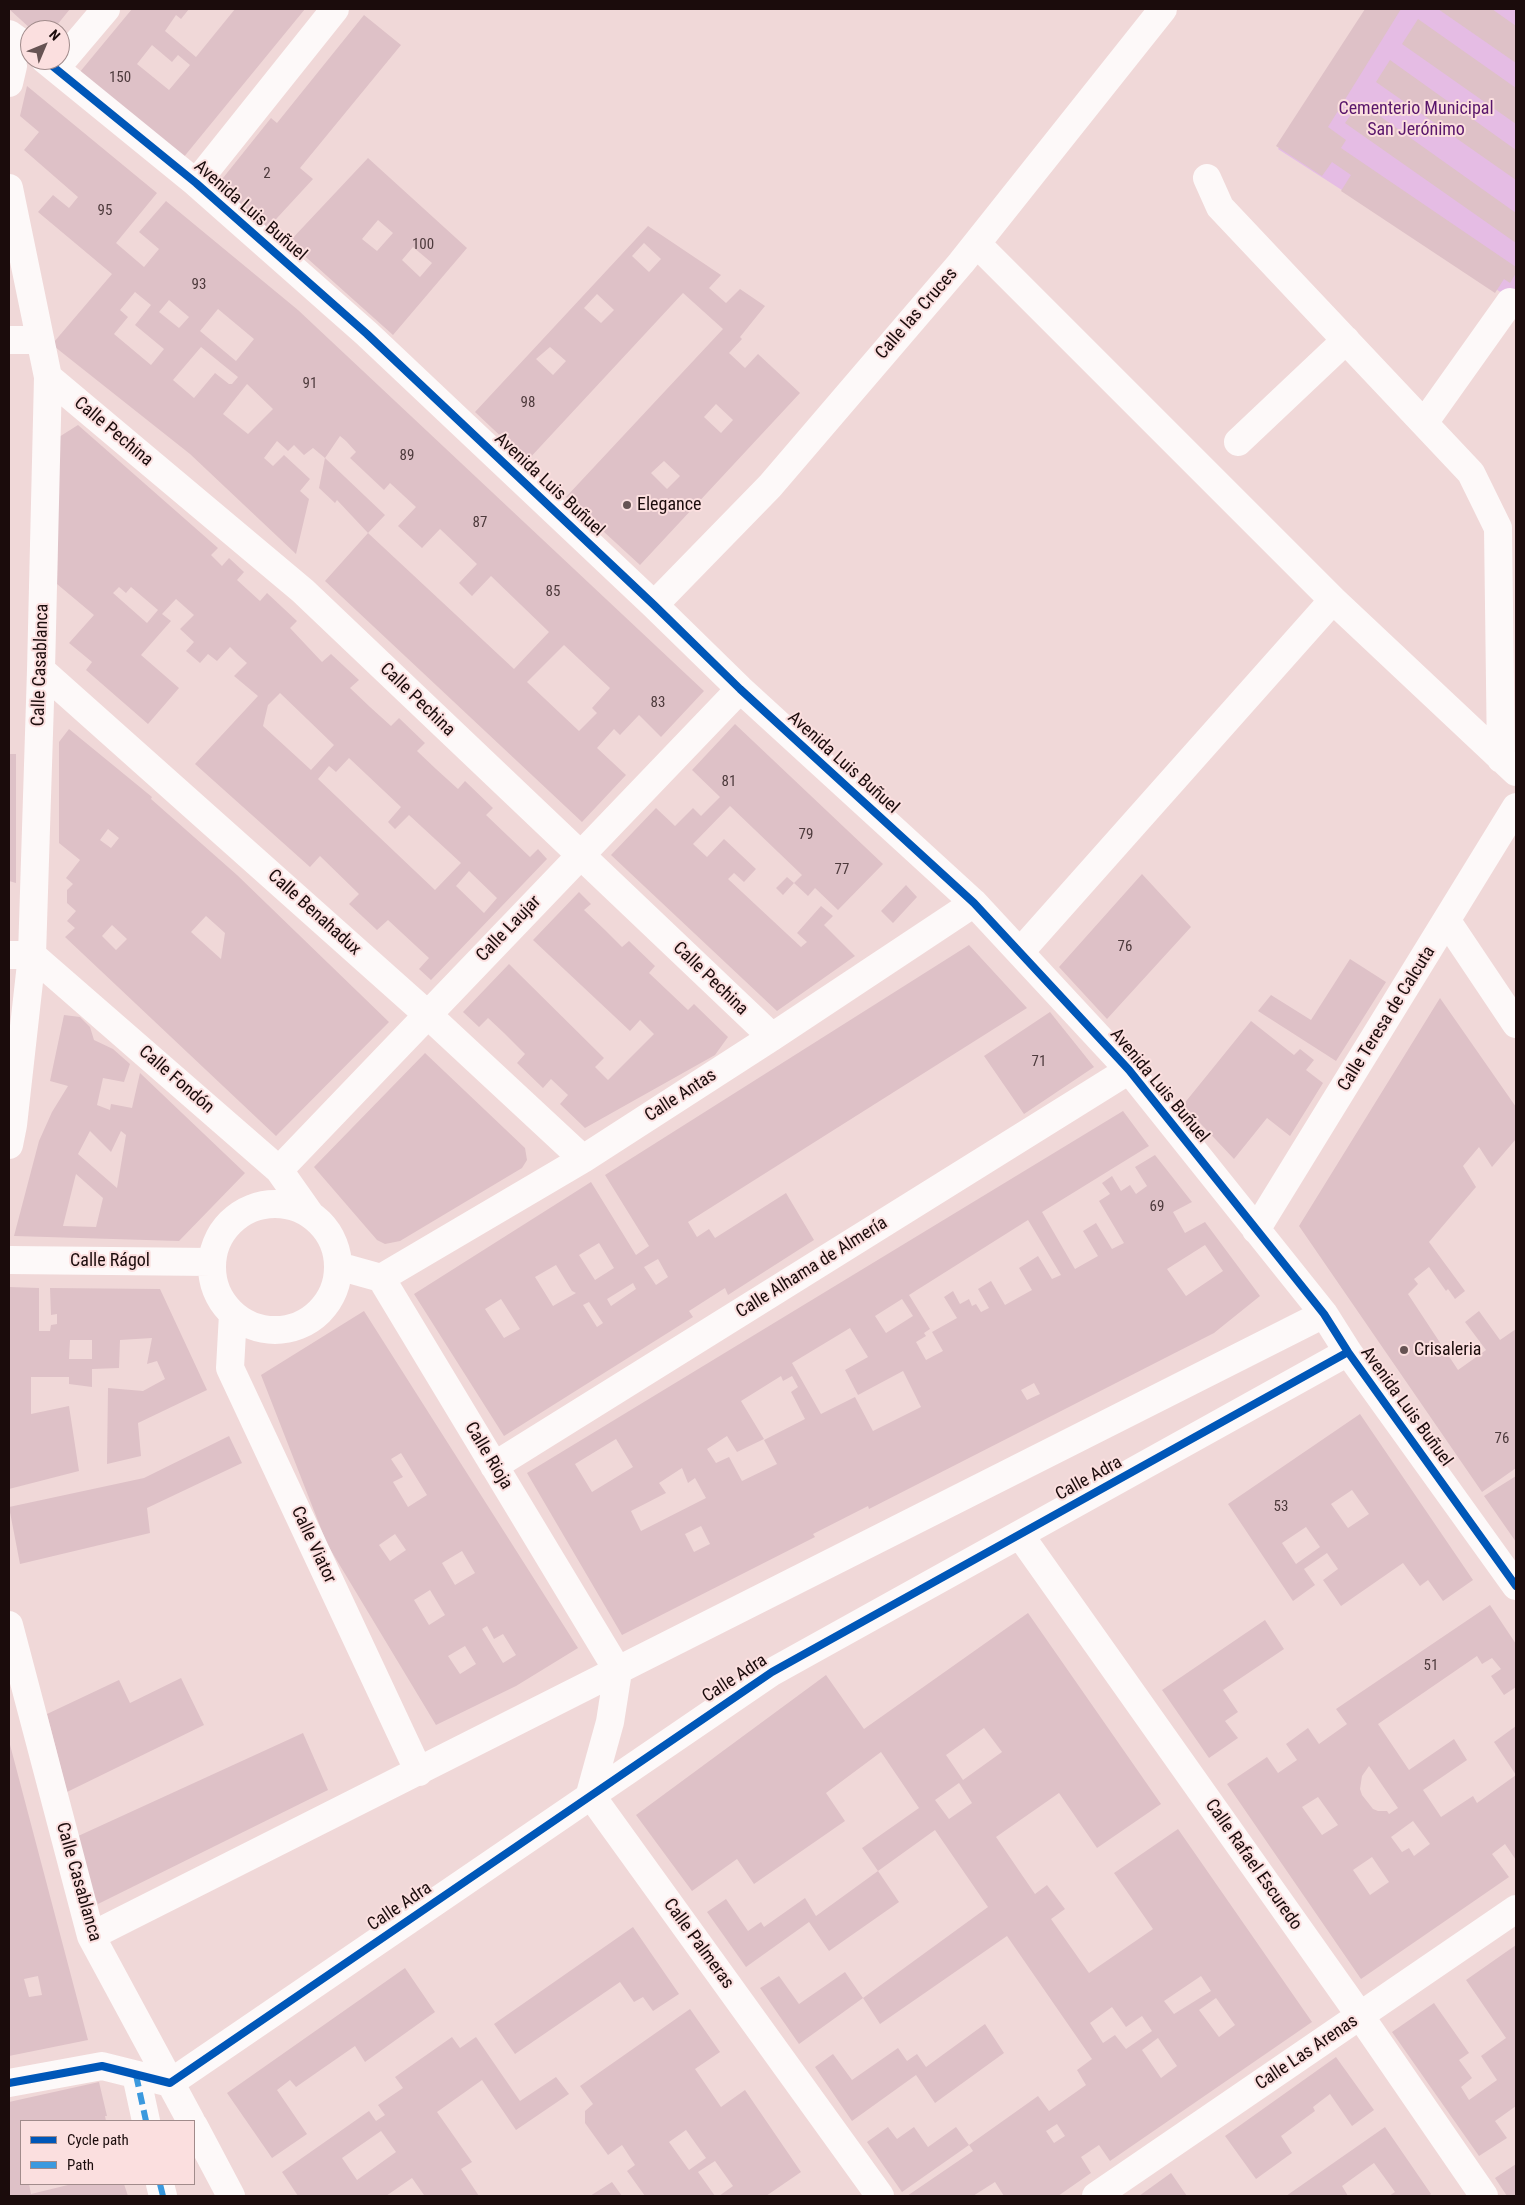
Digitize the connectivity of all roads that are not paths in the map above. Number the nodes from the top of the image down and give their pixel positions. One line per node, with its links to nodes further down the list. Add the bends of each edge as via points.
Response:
1 (106, 9): 6 (street)
2 (335, 9): 11 (street)
3 (1163, 9): 13 (street, Calle las Cruces)
4 (9, 34): 5 (street)
5 (20, 42)
6 (70, 44)
7 (9, 60): 9 (street, via 13,66)
8 (57, 70): 11 (street, Avenida Luis Buñuel)
9 (9, 83)
10 (1207, 178): 17 (street, via 1220,207)
11 (196, 183): 22 (street, Avenida Luis Buñuel, via 367,334)
12 (9, 188): 16 (street, Calle Casablanca)
13 (977, 244): 21 (street); 22 (street, Calle las Cruces, via 770,486)
14 (1510, 302): 19 (street)
15 (9, 340): 16 (street)
16 (40, 340): 18 (street, Calle Casablanca)
17 (1346, 340): 19 (street); 20 (street)
18 (48, 377): 23 (street, Calle Casablanca); 27 (street, Calle Pechina, via 303,591)
19 (1424, 423): 25 (street, via 1471,473 1498,528)
20 (1238, 442)
21 (1332, 600): 25 (street); 30 (street)
22 (654, 605): 24 (street, Avenida Luis Buñuel)
23 (42, 670): 31 (street, Calle Casablanca); 32 (street, Calle Benahadux)
24 (740, 689): 27 (street, Calle Laujar); 28 (street, Avenida Luis Buñuel)
25 (1509, 765)
26 (1516, 807): 29 (street, Calle Teresa de Calcuta)
27 (581, 855): 32 (street, Calle Laujar); 34 (street, Calle Pechina)
28 (974, 903): 30 (street, Avenida Luis Buñuel); 34 (street, Calle Antas)
29 (1447, 921): 33 (street); 40 (street, Calle Teresa de Calcuta)
30 (1020, 952): 35 (street, Avenida Luis Buñuel)
31 (20, 955): 36 (street, Calle Casablanca); 38 (street, Calle Fondón)
32 (428, 1015): 37 (street, Calle Benahadux); 38 (street, Calle Laujar)
33 (1516, 1024)
34 (772, 1038): 37 (street, Calle Antas)
35 (1129, 1070): 40 (street, Avenida Luis Buñuel); 48 (street, Calle Alhama de Almería)
36 (10, 1132)
37 (583, 1159): 44 (street, Calle Antas)
38 (279, 1170): 39 (street, Calle Fondón)
39 (310, 1214): 42 (street, via 278,1204 266,1204 246,1211 228,1225 218,1240); 43 (street, via 326,1229 335,1245)
40 (1256, 1230): 46 (street, Avenida Luis Buñuel)
41 (9, 1260): 42 (street, Calle Rágol)
42 (212, 1262): 45 (street, via 216,1286)
43 (338, 1266): 44 (street); 45 (street, via 333,1292 323,1308 306,1322 285,1329 263,1329)
44 (381, 1278): 48 (street, Calle Rioja)
45 (234, 1314): 53 (street, Calle Viator, via 230,1368)
46 (1324, 1314): 47 (street, Avenida Luis Buñuel); 52 (street)
47 (1348, 1352): 49 (street, Calle Adra); 50 (street, Avenida Luis Buñuel)
48 (494, 1466): 52 (street, Calle Rioja)
49 (1020, 1535): 54 (street, Calle Adra, via 772,1672); 57 (street, Calle Rafael Escuredo)
50 (1516, 1586)
51 (9, 1625): 56 (street, Calle Casablanca)
52 (618, 1672): 53 (street); 54 (street, via 610,1722)
53 (419, 1772): 56 (street)
54 (590, 1794): 59 (street, Calle Adra); 67 (street, Calle Palmeras)
55 (1516, 1909): 57 (street, Calle Las Arenas)
56 (91, 1936): 59 (street, Calle Casablanca)
57 (1361, 2017): 68 (street, Calle Las Arenas); 69 (street, Calle Rafael Escuredo)
58 (136, 2075): 59 (street); 60 (street, via 102,2066); 61 (street)
59 (170, 2083): 62 (street, Calle Casablanca)
60 (9, 2084)
61 (146, 2120)
62 (191, 2120)
63 (195, 2127): 66 (street, Calle Casablanca)
64 (195, 2128): 65 (street, Calle Casablanca)
65 (231, 2196)
66 (244, 2196)
67 (880, 2196)
68 (1096, 2196)
69 (1484, 2196)

